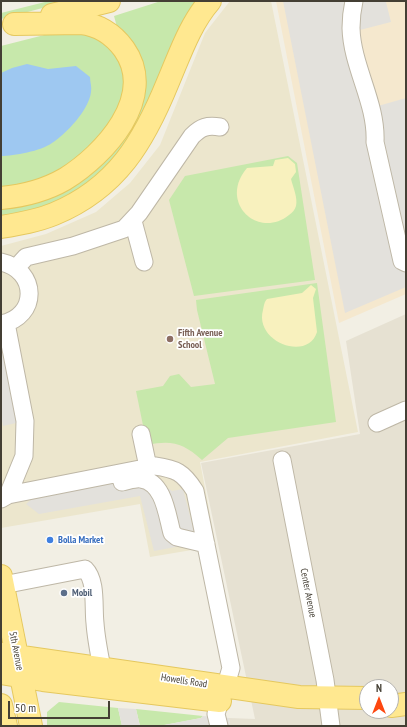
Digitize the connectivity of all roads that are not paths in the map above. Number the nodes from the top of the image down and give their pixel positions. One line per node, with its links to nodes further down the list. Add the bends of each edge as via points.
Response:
1 (109, 1): 4 (main road)
2 (210, 1): 8 (main road, via 190,31 150,125 117,171 97,189 64,209 40,219)
3 (354, 1): 10 (street, via 351,29 376,127 375,142 402,261)
4 (8, 26): 6 (main road, via 81,23 103,29 115,38 126,52 133,69 134,85 132,101 123,121 88,163 51,185 25,195)
5 (220, 127): 7 (street, via 209,125 200,128 192,136)
6 (1, 198)
7 (133, 221): 9 (street); 11 (street, via 116,233 26,257)
8 (1, 227)
9 (144, 262)
10 (406, 264)
11 (9, 265): 12 (street, via 24,276 29,288 29,297 20,316)
12 (4, 324): 18 (street, via 25,421 24,456)
13 (406, 410): 14 (street)
14 (377, 423)
15 (141, 434): 17 (street)
16 (282, 460): 28 (street, Center Avenue)
17 (148, 467): 18 (street); 19 (street, via 173,468 186,477 195,491)
18 (4, 497): 19 (street, via 36,498 140,478 149,481 160,492 172,533 177,537)
19 (206, 544): 24 (street, via 231,668)
20 (2, 580): 21 (main road, 5th Avenue); 22 (street, via 85,569 89,573 94,597)
21 (9, 655): 22 (main road, Howells Road); 23 (main road, 5th Avenue)
22 (102, 668): 24 (main road, Howells Road)
23 (11, 675): 24 (main road, Howells Road); 30 (main road, 5th Avenue)
24 (223, 694): 28 (main road, Howells Road, via 299,697); 31 (street, via 216,714)
25 (359, 701): 28 (main road, Howells Road)
26 (1, 705): 29 (main road)
27 (359, 709): 28 (main road, Howells Road)
28 (329, 711)
29 (6, 726)
30 (31, 726)
31 (219, 726)

